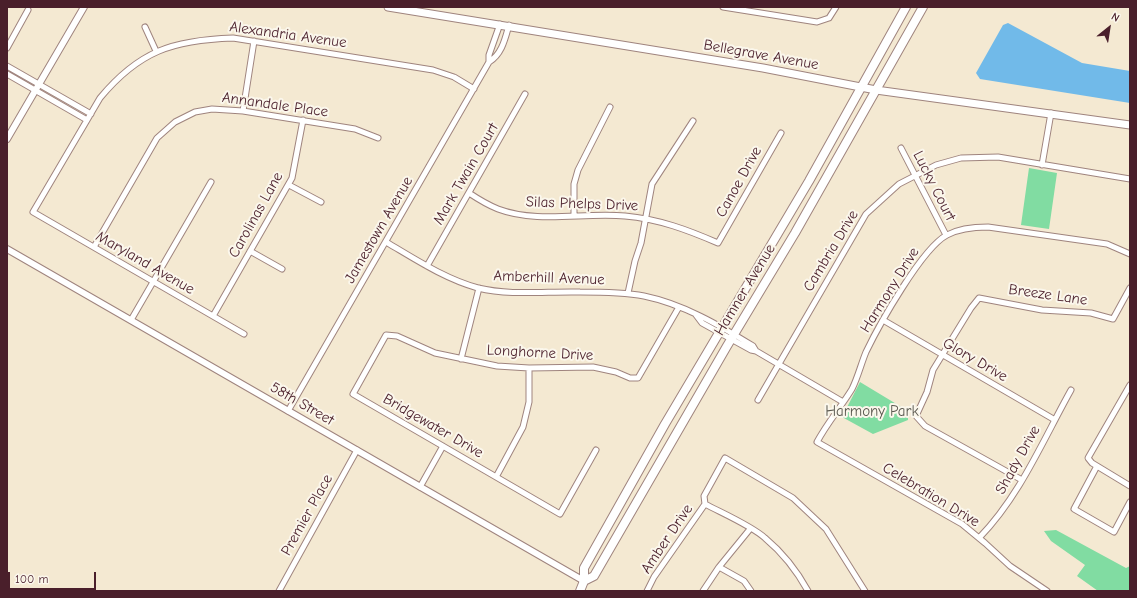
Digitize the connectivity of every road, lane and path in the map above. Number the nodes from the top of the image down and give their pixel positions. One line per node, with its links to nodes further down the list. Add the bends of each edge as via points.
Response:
1 (84, 7): 18 (street)
2 (388, 7): 9 (main road, Bellegrave Avenue)
3 (723, 7): 8 (street)
4 (836, 7): 8 (street, via 826,20 814,22)
5 (906, 7): 19 (main road, Hamner Avenue)
6 (924, 7): 22 (main road, Hamner Avenue)
7 (28, 10): 13 (street)
8 (757, 10)
9 (500, 24): 10 (main road, Bellegrave Avenue); 15 (street, Jamestown Avenue)
10 (509, 26): 15 (street, Jamestown Avenue, via 496,58); 19 (main road, Bellegrave Avenue)
11 (145, 27): 14 (street)
12 (254, 41): 14 (street, Alexandria Avenue, via 233,38 210,39 182,43); 20 (street, Alexandria Avenue, via 433,70 454,77); 25 (street)
13 (7, 48)
14 (156, 51): 27 (street, Alexandria Avenue, via 112,83)
15 (489, 62): 20 (street, Jamestown Avenue)
16 (7, 66): 18 (street)
17 (7, 74): 21 (street)
18 (40, 83): 21 (street); 27 (street)
19 (861, 87): 22 (main road, Bellegrave Avenue); 63 (main road, Hamner Avenue)
20 (474, 89): 47 (street, Jamestown Avenue)
21 (36, 90): 28 (street); 34 (street)
22 (876, 90): 26 (main road, Bellegrave Avenue); 66 (main road, Hamner Avenue)
23 (526, 94): 41 (street, Mark Twain Court)
24 (610, 107): 44 (street, via 578,170 574,184)
25 (243, 111): 29 (street, Annandale Place); 49 (street, Annandale Place, via 203,110 185,116 164,131 152,146)
26 (1051, 113): 31 (main road, Bellegrave Avenue); 36 (street)
27 (91, 114): 28 (street, Alexandria Avenue)
28 (87, 120): 43 (street, Alexandria Avenue)
29 (303, 120): 33 (street, Annandale Place, via 355,129); 40 (street, Carolinas Lane, via 296,166)
30 (694, 120): 45 (street, via 652,184)
31 (1130, 125)
32 (780, 133): 48 (street, Canoe Drive)
33 (378, 138)
34 (7, 139)
35 (901, 148): 37 (street, Lucky Court)
36 (1042, 165): 37 (street, Cambria Drive, via 998,157 968,158 936,165); 38 (street, Cambria Drive)
37 (915, 176): 46 (street, Lucky Court); 69 (street, Cambria Drive, via 900,184 866,214)
38 (1130, 179)
39 (211, 182): 55 (street)
40 (289, 185): 42 (street); 51 (street, Carolinas Lane)
41 (469, 193): 44 (street, Silas Phelps Drive, via 499,209 515,213 541,216); 53 (street, Mark Twain Court)
42 (321, 202)
43 (33, 212): 49 (street, Maryland Avenue)
44 (574, 215): 45 (street, Silas Phelps Drive)
45 (645, 219): 48 (street, Silas Phelps Drive, via 690,230); 58 (street)
46 (946, 235): 52 (street, Harmony Drive, via 971,227 988,227 1107,244); 62 (street, Harmony Drive, via 932,247)
47 (386, 242): 53 (street, Amberhill Avenue); 75 (street, Jamestown Avenue)
48 (718, 243)
49 (94, 247): 55 (street, Maryland Avenue)
50 (7, 249): 61 (street, 58th Street)
51 (250, 251): 54 (street); 60 (street, Carolinas Lane)
52 (1130, 254)
53 (427, 266): 56 (street, Amberhill Avenue)
54 (282, 269)
55 (152, 281): 60 (street, Maryland Avenue); 61 (street)
56 (479, 288): 58 (street, Amberhill Avenue, via 525,293); 68 (street)
57 (1130, 288): 67 (street, Breeze Lane, via 1113,318 1091,313 1023,307 979,298)
58 (628, 293): 59 (street, Amberhill Avenue)
59 (678, 306): 63 (street, Amberhill Avenue, via 707,318); 70 (street, Longhorne Drive, via 638,378 630,378 594,366)
60 (213, 316): 64 (street, Maryland Avenue)
61 (131, 320): 75 (street, 58th Street)
62 (883, 320): 67 (street, Glory Drive); 74 (street, Harmony Drive)
63 (721, 330): 66 (street, Amberhill Avenue); 91 (main road, Hamner Avenue, via 584,568)
64 (244, 334)
65 (386, 335): 68 (street, Longhorne Drive, via 397,336 435,353); 78 (street, Bridgewater Drive, via 353,394)
66 (733, 337): 69 (street, Amberhill Avenue, via 750,350); 91 (main road, Hamner Avenue, via 594,576)
67 (942, 355): 76 (street, Glory Drive); 83 (street, via 933,370 916,416 924,426)
68 (461, 359): 70 (street, Longhorne Drive, via 497,366)
69 (779, 364): 73 (street, Cambria Drive); 74 (street, Amberhill Avenue)
70 (529, 368): 82 (street, via 529,402 523,427)
71 (1130, 385): 81 (street, via 1088,458)
72 (1071, 390): 76 (street, Shady Drive)
73 (758, 400)
74 (843, 402): 77 (street, Harmony Drive)
75 (288, 411): 79 (street, 58th Street)
76 (1054, 420): 83 (street, Shady Drive)
77 (817, 442): 89 (street, Celebration Drive, via 962,524)
78 (443, 446): 82 (street, Bridgewater Drive); 85 (street)
79 (357, 450): 85 (street, 58th Street); 92 (street, Premier Place)
80 (596, 450): 82 (street, Bridgewater Drive, via 560,514)
81 (1097, 466): 84 (street); 86 (street, via 1074,509 1114,532)
82 (496, 477)
83 (1022, 480): 89 (street, Shady Drive, via 1010,502)
84 (1130, 486)
85 (420, 487): 91 (street, 58th Street)
86 (1130, 502)
87 (705, 504): 88 (street); 94 (street, Amber Drive); 98 (street, Amber Drive, via 704,496 725,458 793,498 826,529)
88 (750, 529): 90 (street); 97 (street, via 764,537 786,558)
89 (979, 538): 99 (street, Celebration Drive, via 1010,566)
90 (719, 567): 95 (street); 96 (street, via 744,581)
91 (584, 581): 93 (main road, Hamner Avenue)
92 (279, 591)
93 (580, 591)
94 (646, 591)
95 (703, 591)
96 (751, 591)
97 (808, 591)
98 (865, 591)
99 (1046, 591)

